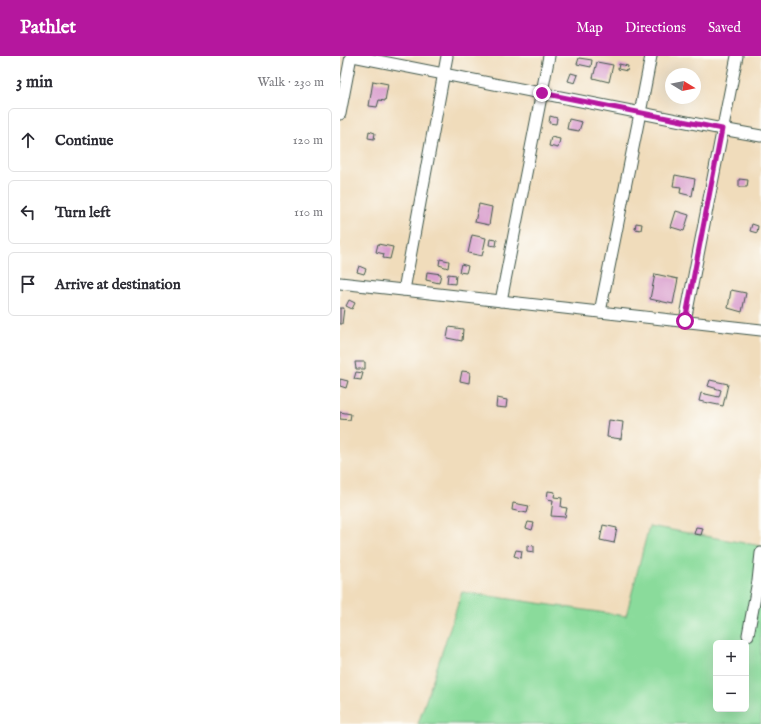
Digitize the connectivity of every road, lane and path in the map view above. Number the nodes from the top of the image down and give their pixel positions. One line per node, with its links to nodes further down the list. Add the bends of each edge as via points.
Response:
1 (352, 56): 6 (street); 9 (street)
2 (447, 56): 6 (street)
3 (549, 56): 7 (street)
4 (651, 56): 8 (street)
5 (737, 56): 10 (street)
6 (443, 74): 7 (street); 13 (street)
7 (542, 93): 8 (street); 14 (street)
8 (640, 113): 10 (street); 15 (street)
9 (340, 114)
10 (722, 129): 11 (street); 16 (street)
11 (761, 136)
12 (340, 283): 13 (street)
13 (404, 290): 14 (street)
14 (501, 301): 15 (street)
15 (600, 312): 16 (street)
16 (685, 321): 17 (street)
17 (761, 330)
18 (761, 553): 19 (street)
19 (748, 635)

